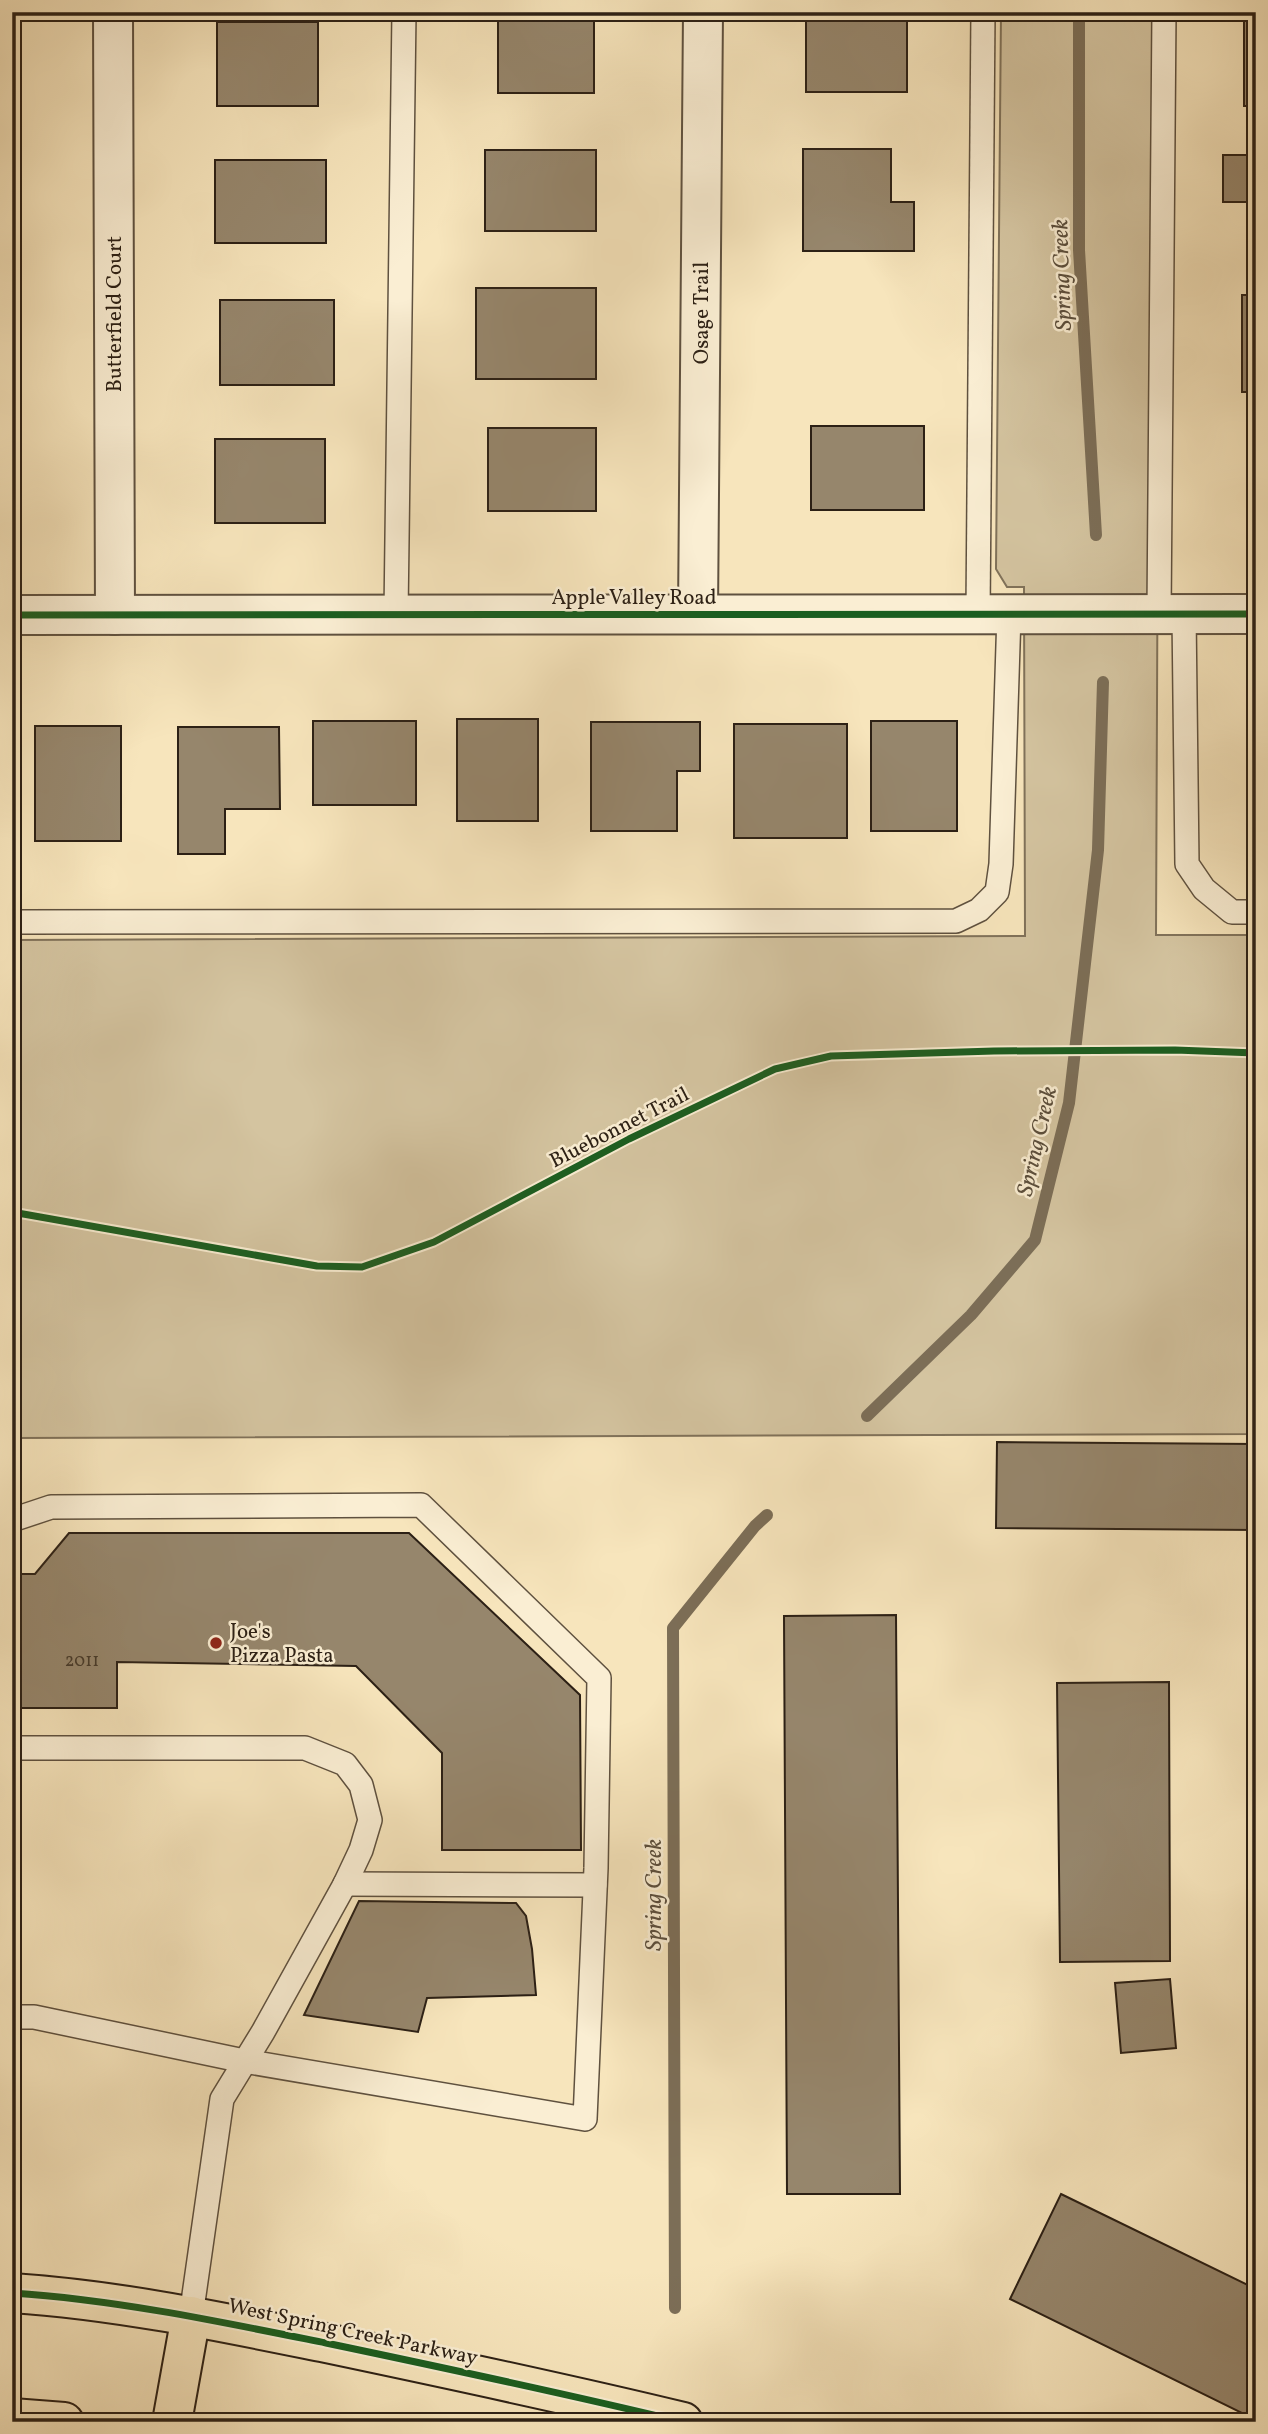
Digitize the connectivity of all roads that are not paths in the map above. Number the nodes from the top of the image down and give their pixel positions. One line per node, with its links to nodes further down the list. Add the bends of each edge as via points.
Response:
1 (113, 12): 12 (street, Butterfield Court)
2 (404, 12): 6 (lane)
3 (703, 12): 7 (street, Osage Trail)
4 (982, 12): 8 (lane)
5 (1164, 12): 9 (lane)
6 (396, 614): 7 (street, Apple Valley Road); 12 (street, Apple Valley Road)
7 (698, 614): 8 (street, Apple Valley Road)
8 (993, 614): 9 (street, Apple Valley Road); 14 (lane, via 1001,864 998,892 979,910 956,921)
9 (1171, 614): 10 (street, Apple Valley Road); 13 (lane, via 1187,864 1204,889 1233,912)
10 (1256, 614)
11 (12, 615): 12 (street, Apple Valley Road)
12 (115, 615)
13 (1256, 912)
14 (12, 922)
15 (12, 1520): 18 (lane, via 51,1507 421,1505 599,1678)
16 (12, 1748): 17 (lane, via 305,1748 345,1764 361,1785 370,1820)
17 (345, 1884): 18 (lane); 20 (lane)
18 (595, 1885): 20 (lane, via 585,2119)
19 (12, 2017): 20 (lane, via 34,2017)
20 (244, 2061): 22 (lane, via 222,2099)
21 (12, 2293): 22 (main road, West Spring Creek Parkway)
22 (191, 2316): 25 (main road); 26 (main road, West Spring Creek Parkway)
23 (12, 2418): 24 (main road)
24 (64, 2422)
25 (172, 2422)
26 (683, 2422)

